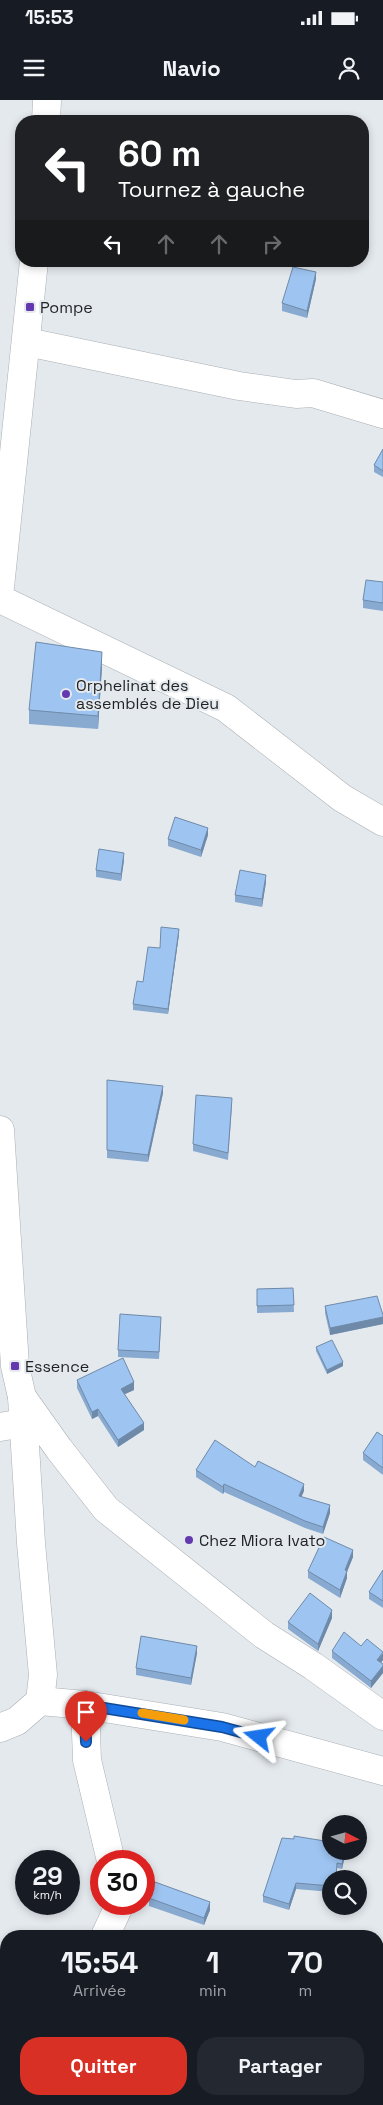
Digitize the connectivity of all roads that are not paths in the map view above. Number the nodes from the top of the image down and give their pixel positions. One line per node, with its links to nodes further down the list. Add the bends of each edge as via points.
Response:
1 (47, 100): 2 (street)
2 (46, 115)
3 (33, 267): 4 (street)
4 (27, 342): 5 (street); 6 (street, via 239,386 296,394 313,392)
5 (11, 393): 7 (street)
6 (383, 414)
7 (0, 587)
8 (0, 598): 9 (street, via 226,708 342,798)
9 (383, 822)
10 (0, 1130): 11 (street)
11 (15, 1416): 12 (street, via 43,1674); 14 (street, via 59,1449 106,1509 264,1635)
12 (40, 1701): 13 (street); 15 (street, via 17,1721)
13 (85, 1705): 16 (street, via 222,1727); 17 (street, via 87,1760)
14 (383, 1716)
15 (0, 1728)
16 (383, 1770)
17 (108, 1850)
18 (115, 1915): 19 (street)
19 (108, 1930)

